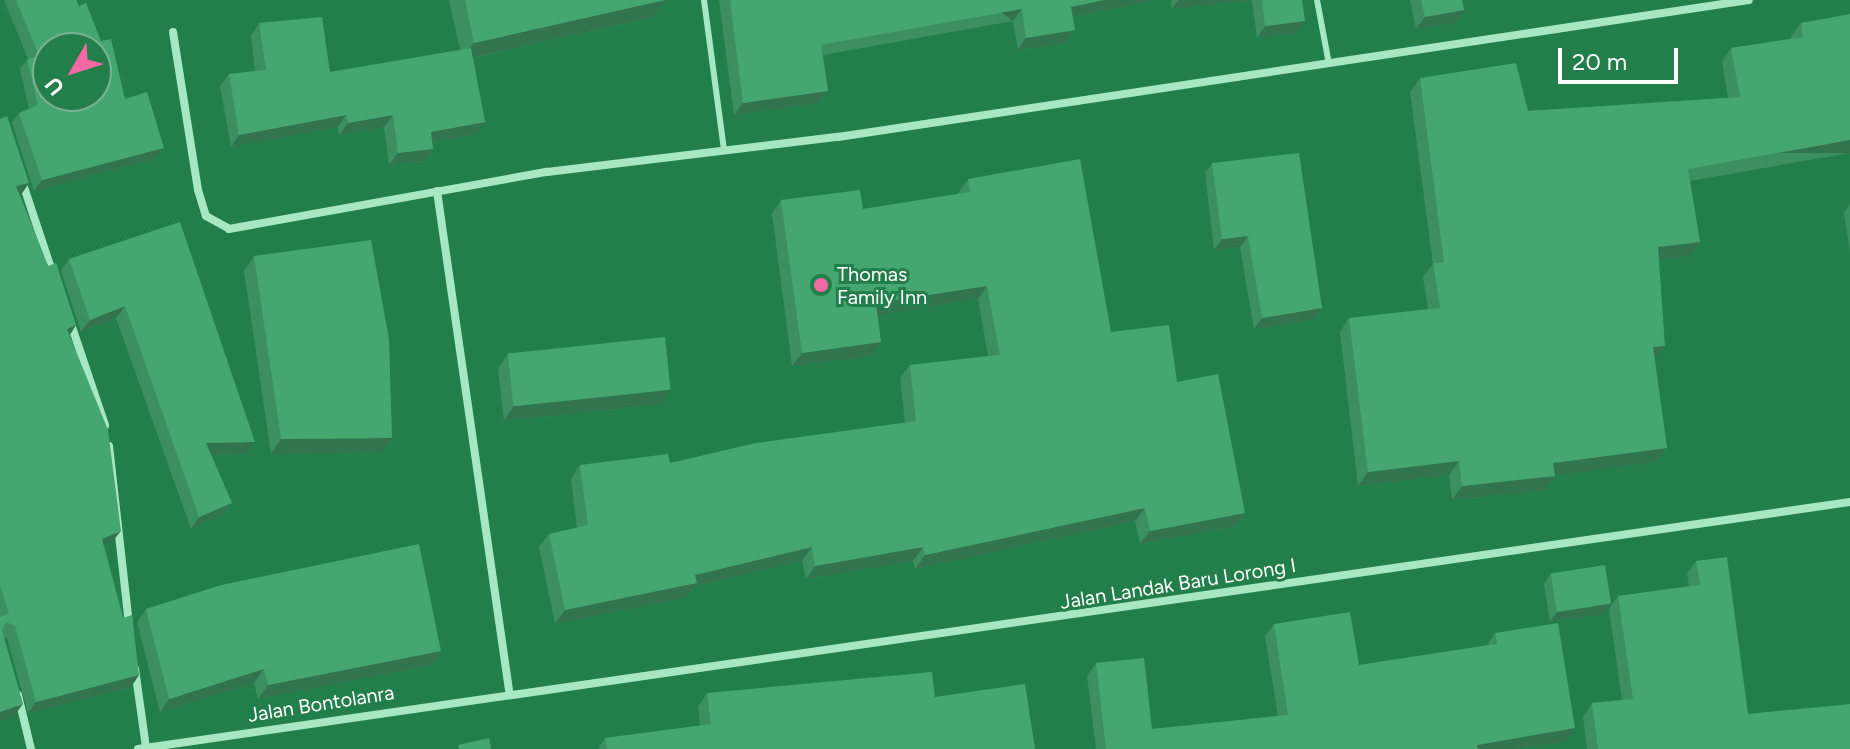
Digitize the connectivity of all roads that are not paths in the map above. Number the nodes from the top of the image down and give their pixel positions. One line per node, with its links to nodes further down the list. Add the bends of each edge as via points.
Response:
1 (704, 0): 6 (lane)
2 (1317, 0): 5 (lane)
3 (1749, 0): 5 (street)
4 (173, 32): 8 (street, via 206,216 229,229)
5 (1329, 64): 6 (street)
6 (724, 150): 8 (street)
7 (18, 169): 9 (street)
8 (437, 191): 15 (street)
9 (57, 285)
10 (67, 314): 12 (street, via 117,482)
11 (1850, 502): 15 (street, Jalan Landak Baru Lorong I, via 1094,614)
12 (130, 631)
13 (134, 660): 16 (street)
14 (14, 682): 17 (street)
15 (509, 690): 16 (street, Jalan Bontolanra)
16 (142, 748)
17 (31, 749)

